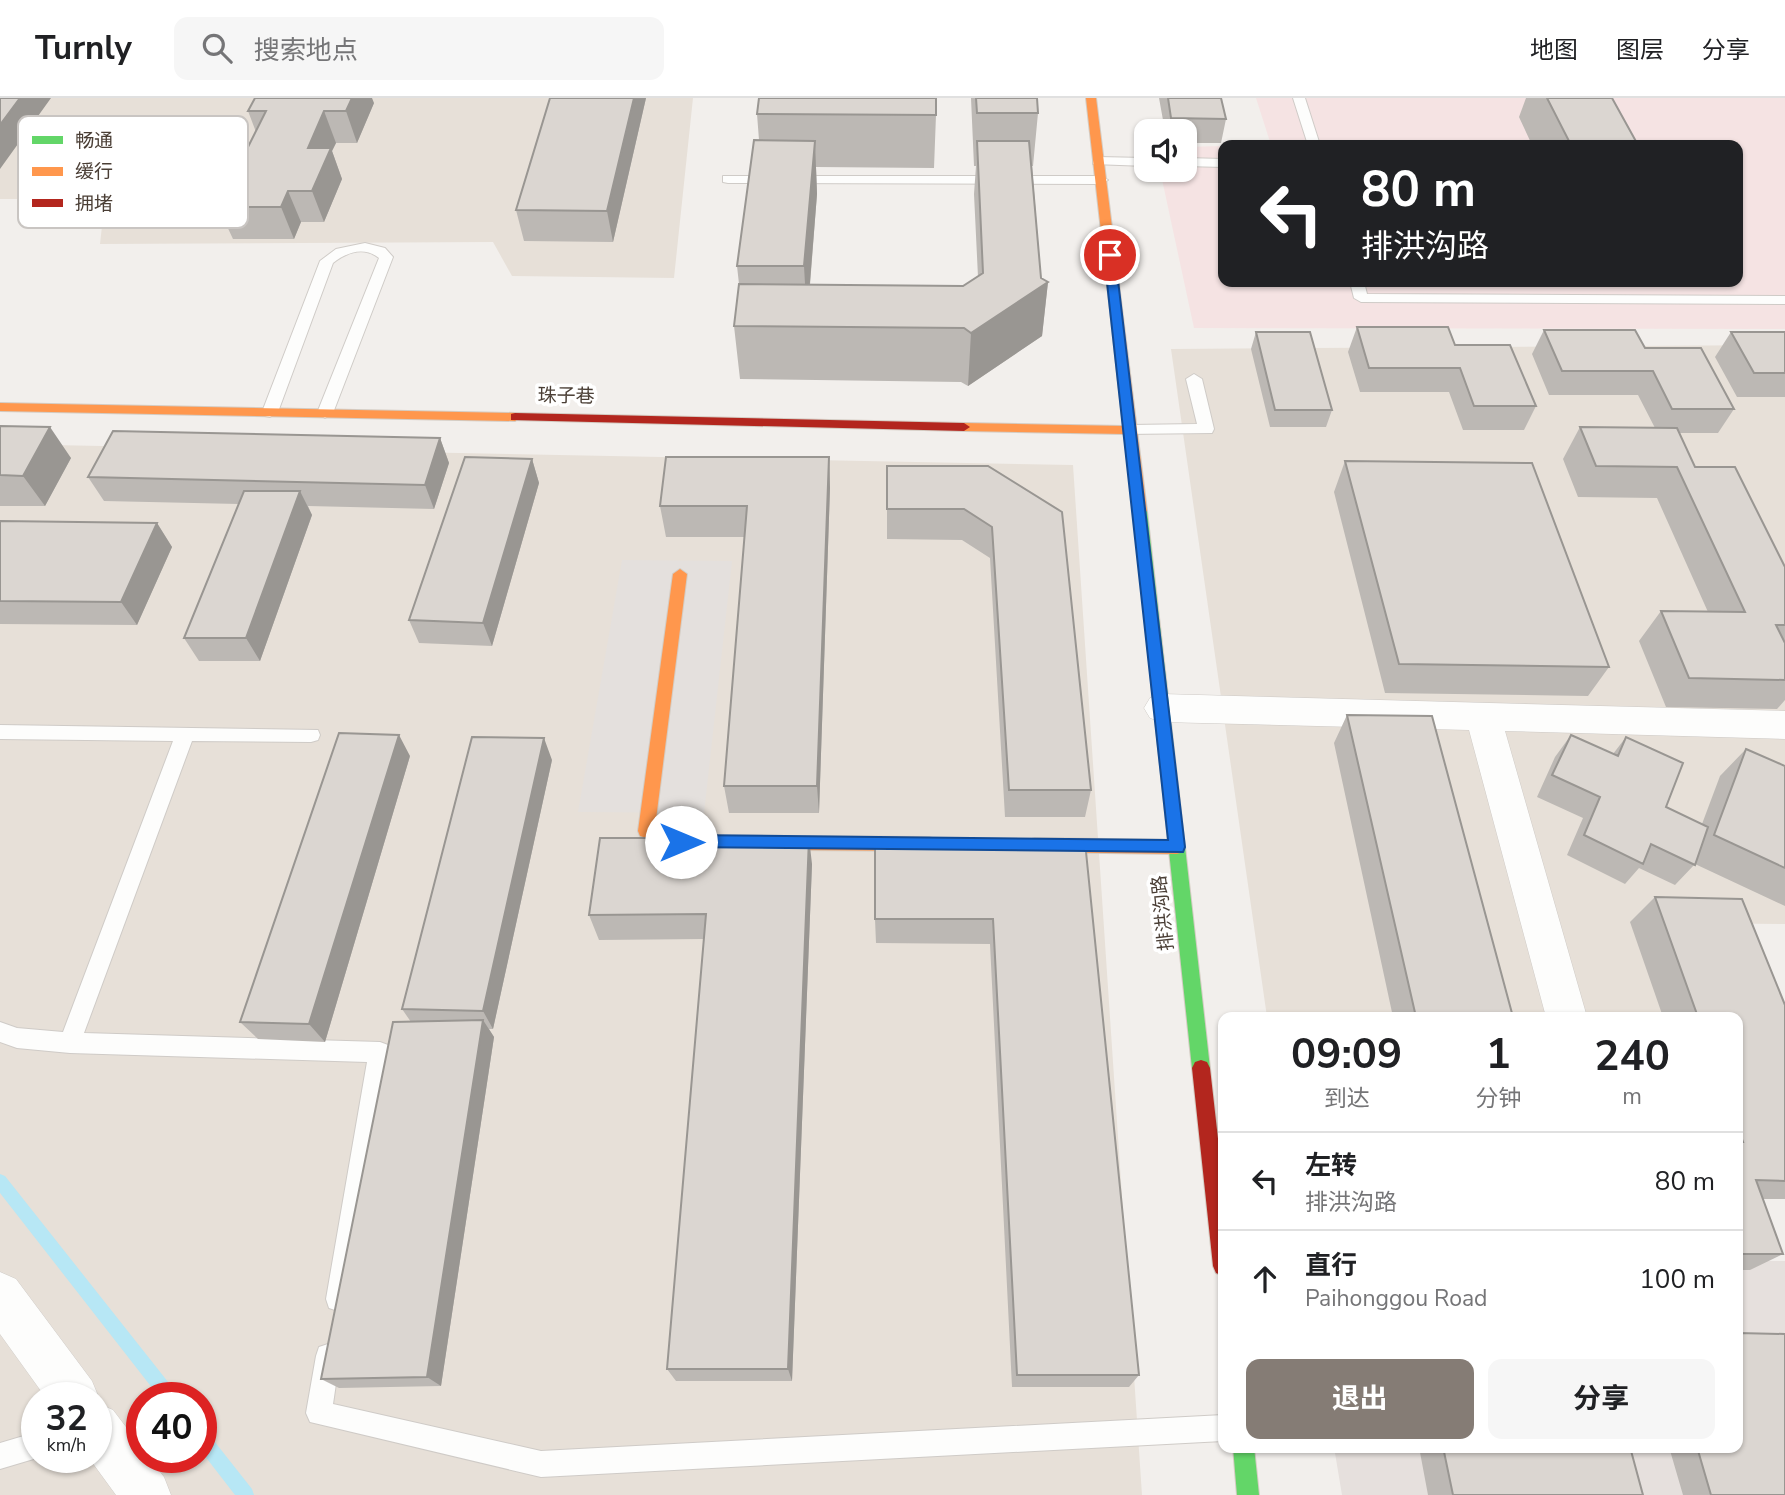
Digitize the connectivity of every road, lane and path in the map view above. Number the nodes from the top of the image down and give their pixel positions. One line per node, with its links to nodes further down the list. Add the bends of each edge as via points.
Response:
1 (1091, 98): 4 (street, 排洪沟路)
2 (1299, 98): 3 (lane)
3 (1312, 140)
4 (1098, 161): 5 (lane); 9 (street, 排洪沟路)
5 (1134, 162)
6 (1197, 162): 7 (lane)
7 (1218, 163)
8 (728, 179): 9 (lane)
9 (1101, 180): 18 (street, 排洪沟路)
10 (1359, 287): 12 (lane, via 1362,298)
11 (1686, 287): 12 (lane)
12 (1693, 300): 13 (lane)
13 (1785, 300)
14 (1194, 379): 18 (lane, via 1206,429)
15 (0, 407): 16 (street, 珠子巷)
16 (270, 412): 17 (street, 珠子巷); 17 (lane, via 327,261 351,248 373,248 386,257)
17 (325, 413): 18 (street, 珠子巷)
18 (1131, 430): 20 (street, 排洪沟路)
19 (680, 574): 26 (street, via 646,831 681,842)
20 (1162, 708): 21 (street); 28 (street, 排洪沟路)
21 (1483, 717): 22 (street); 29 (street)
22 (1785, 725)
23 (0, 732): 24 (lane)
24 (185, 734): 25 (lane); 31 (lane)
25 (311, 735)
26 (943, 845)
27 (1012, 845): 28 (street)
28 (1177, 847): 32 (street, 排洪沟路)
29 (1566, 1012)
30 (0, 1032): 31 (lane)
31 (70, 1043): 35 (lane, via 380,1052 318,1413 541,1464)
32 (1218, 1220)
33 (0, 1295): 34 (street)
34 (63, 1382)
35 (1218, 1428)
36 (112, 1449): 40 (street)
37 (21, 1450): 39 (lane)
38 (1244, 1453): 41 (street)
39 (0, 1456)
40 (146, 1495)
41 (1248, 1495)

